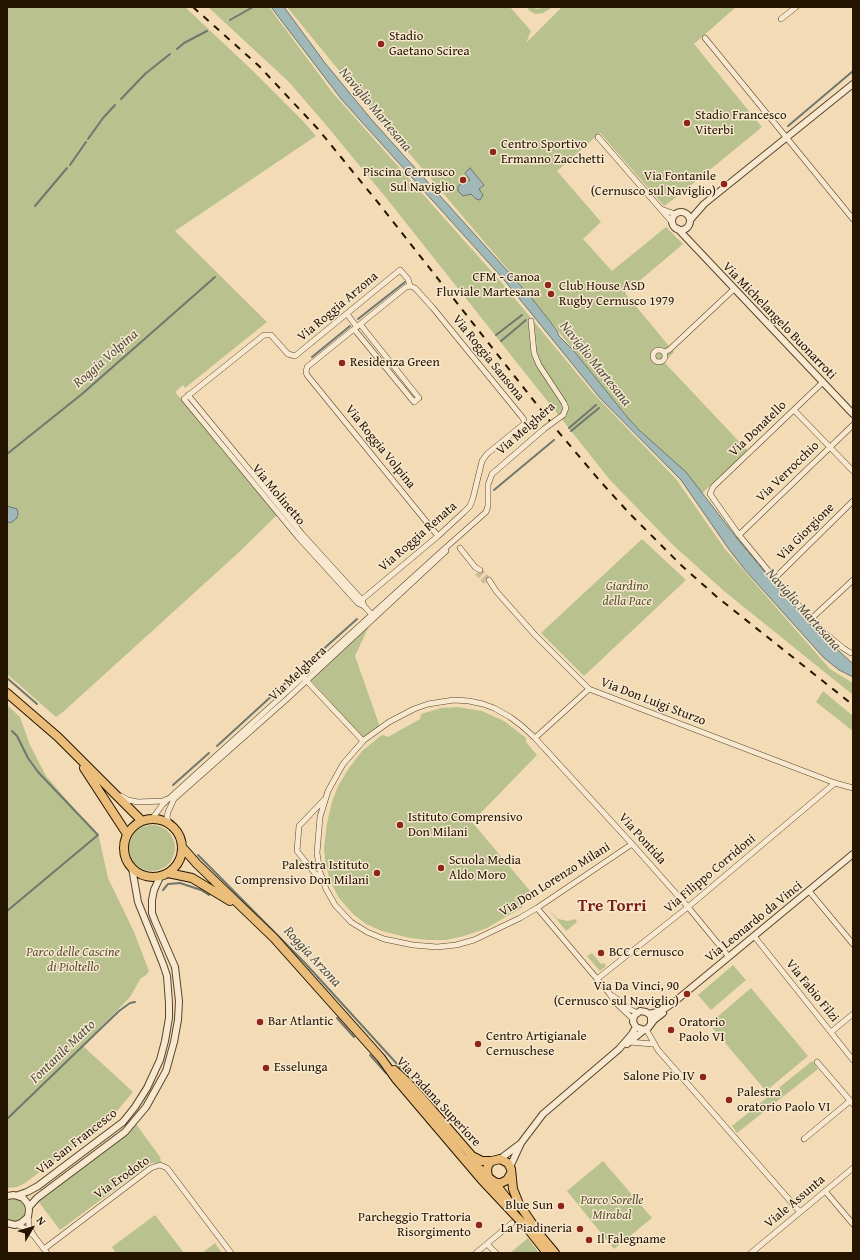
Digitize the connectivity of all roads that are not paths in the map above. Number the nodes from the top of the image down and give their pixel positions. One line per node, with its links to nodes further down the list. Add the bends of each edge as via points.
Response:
1 (796, 7): 2 (street)
2 (781, 19)
3 (705, 38): 6 (street)
4 (853, 84): 6 (street)
5 (598, 137): 8 (street)
6 (786, 138): 7 (street); 11 (street)
7 (704, 204): 9 (street); 12 (street)
8 (660, 209): 10 (street); 13 (street)
9 (686, 213): 10 (street, via 680,211); 12 (street)
10 (675, 214): 13 (street)
11 (853, 219)
12 (690, 220): 14 (street)
13 (672, 222): 15 (street)
14 (686, 229): 15 (street); 16 (street, Via Michelangelo Buonarroti)
15 (678, 230): 16 (street, Via Michelangelo Buonarroti)
16 (690, 243): 18 (street, Via Michelangelo Buonarroti)
17 (410, 286): 19 (street, Via Roggia Arzona, via 408,279 400,270); 21 (street, Via Roggia Arzona); 28 (street, Via Roggia Sansona, via 415,288 522,417)
18 (734, 289): 23 (street); 25 (street, Via Michelangelo Buonarroti)
19 (347, 314): 21 (street); 22 (street, Via Roggia Arzona, via 295,356 288,354)
20 (531, 321): 41 (street, Via Melghera, bridge, via 534,353 564,403 566,408 563,415 492,474 488,483 486,512 452,542 439,559)
21 (357, 327): 21 (street, via 414,402 419,398); 24 (street, Via Roggia Arzona, via 307,367)
22 (272, 336): 40 (street, Via Molinetto, via 263,336 186,397 298,537)
23 (664, 352)
24 (306, 372): 34 (street, Via Roggia Volpina)
25 (823, 382): 26 (street, Via Donatello); 27 (street, Via Michelangelo Buonarroti)
26 (794, 410): 30 (street); 33 (street, Via Donatello, via 710,492)
27 (853, 414)
28 (523, 425): 34 (street, Via Roggia Renata, via 485,457 469,508)
29 (853, 425): 30 (street, Via Verrocchio)
30 (830, 447): 31 (street); 33 (street, Via Verrocchio)
31 (853, 471)
32 (853, 501): 37 (street, Via Giorgione)
33 (739, 535): 37 (street)
34 (438, 536): 40 (street, Via Roggia Renata)
35 (460, 548): 36 (street)
36 (479, 571)
37 (774, 579): 42 (street)
38 (853, 580): 42 (street)
39 (488, 581): 45 (street, Via Don Luigi Sturzo, via 535,635)
40 (360, 601): 41 (street, Via Molinetto)
41 (373, 616): 44 (street, Via Melghera)
42 (811, 619): 43 (street)
43 (852, 653)
44 (305, 679): 48 (street); 53 (street, Via Melghera); 57 (street, Via Melghera, via 174,799 167,817)
45 (589, 689): 47 (street); 50 (street, Via Don Luigi Sturzo)
46 (7, 693): 49 (main road)
47 (535, 738): 48 (street, Via Don Lorenzo Milani, via 516,721 494,708 476,702 454,700 414,709 381,727); 59 (street, Via Pontida)
48 (363, 741): 54 (street, Via Don Lorenzo Milani, via 340,768)
49 (75, 753): 52 (main road); 58 (main road)
50 (835, 783): 51 (street, Via Don Luigi Sturzo); 66 (street, Via Filippo Corridoni)
51 (853, 788)
52 (114, 793): 53 (street, Via Melghera, via 138,802 163,800); 56 (main road)
53 (172, 796): 55 (street, Via Melghera)
54 (325, 800): 64 (street, Via Don Lorenzo Milani, via 317,849); 64 (street, Via Don Lorenzo Milani, via 298,826 297,851)
55 (152, 819): 56 (main road); 57 (main road)
56 (142, 821): 58 (main road)
57 (169, 824): 60 (main road, via 179,836)
58 (128, 834): 62 (main road, via 124,841 124,852)
59 (632, 844): 66 (street, Via Pontida); 67 (street, Via Don Lorenzo Milani)
60 (182, 847): 63 (main road, via 178,862); 68 (main road)
61 (853, 854): 65 (street, Via Leonardo da Vinci)
62 (132, 868): 63 (main road, via 151,878); 99 (street, Via San Francesco, via 138,902 167,976 169,1018 160,1060 145,1092 123,1122 38,1186)
63 (164, 875): 68 (main road, via 183,876 197,881); 101 (street, Via San Francesco, via 154,890 152,912 175,968 178,1002 178,1020 166,1071 146,1107 125,1132 37,1198)
64 (324, 885): 67 (street, Via Don Lorenzo Milani, via 338,909 359,927 384,939 418,946 446,946 474,940)
65 (809, 891): 69 (street, Via Leonardo da Vinci); 70 (street)
66 (688, 907): 71 (street, Via Pontida); 72 (street, Via Filippo Corridoni)
67 (537, 908): 72 (street)
68 (248, 913): 86 (main road, via 274,938)
69 (754, 936): 71 (street, Via Leonardo da Vinci); 82 (street, Via Fabio Filzi)
70 (853, 944)
71 (729, 957): 74 (street, Via Leonardo da Vinci)
72 (597, 979): 73 (street)
73 (609, 993): 75 (street, via 631,1010); 78 (street)
74 (668, 1007): 76 (street, Via Leonardo da Vinci); 79 (street, Via Leonardo da Vinci)
75 (638, 1012): 76 (street); 78 (street)
76 (649, 1014): 79 (street)
77 (853, 1014): 82 (street)
78 (633, 1019): 80 (street)
79 (651, 1023): 81 (street)
80 (636, 1027): 81 (street); 85 (street)
81 (645, 1029): 83 (street); 84 (street)
82 (831, 1032): 87 (street, Via Fabio Filzi)
83 (630, 1042): 84 (street); 85 (street)
84 (653, 1044): 102 (street)
85 (619, 1049): 91 (street, via 546,1112)
86 (380, 1058): 92 (main road, Via Padana Superiore); 93 (main road, Via Padana Superiore, via 412,1087 470,1155 478,1160)
87 (853, 1060)
88 (817, 1062): 89 (street)
89 (851, 1102): 90 (street)
90 (804, 1139)
91 (521, 1143): 93 (street); 95 (street)
92 (452, 1145): 96 (main road, Via Padana Superiore); 108 (main road)
93 (496, 1160): 95 (main road, Via Padana Superiore, via 506,1162); 96 (main road, via 488,1167)
94 (853, 1168): 98 (street, Viale Assunta)
95 (510, 1171): 97 (main road, via 507,1180); 116 (main road, via 520,1207)
96 (487, 1175): 97 (main road, Via Padana Superiore)
97 (494, 1182): 108 (main road, Via Padana Superiore)
98 (825, 1191): 102 (street, Viale Assunta); 106 (street)
99 (18, 1195): 100 (street, Via San Francesco); 101 (street)
100 (7, 1196)
101 (29, 1207): 103 (street)
102 (800, 1212): 117 (street, Viale Assunta)
103 (28, 1216): 107 (street); 109 (street)
104 (512, 1223): 110 (street)
105 (7, 1224): 107 (street)
106 (853, 1224)
107 (18, 1225): 109 (street)
108 (528, 1229): 115 (main road, Via Padana Superiore)
109 (34, 1236): 111 (street)
110 (487, 1244): 113 (street); 114 (street)
111 (46, 1251): 112 (street, Via Erodoto, via 151,1168 160,1165 167,1168)
112 (231, 1253)
113 (476, 1253)
114 (496, 1253)
115 (547, 1253)
116 (555, 1253)
117 (751, 1253)

